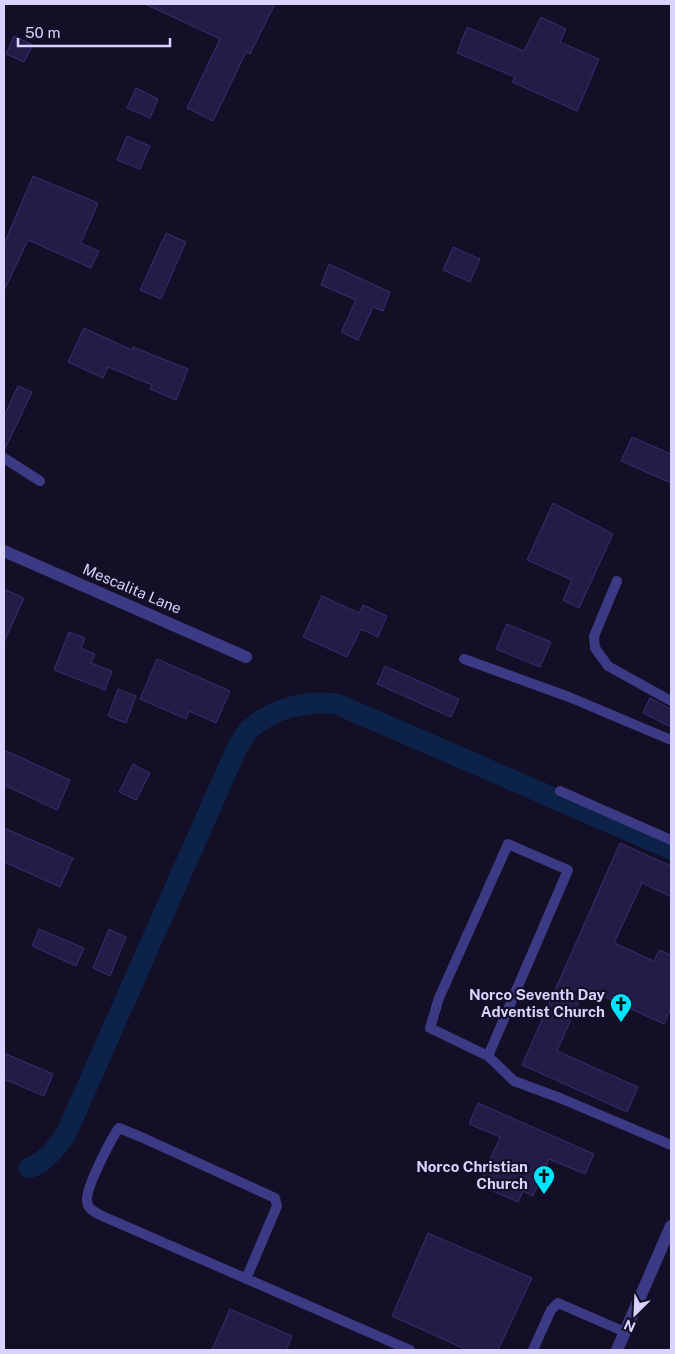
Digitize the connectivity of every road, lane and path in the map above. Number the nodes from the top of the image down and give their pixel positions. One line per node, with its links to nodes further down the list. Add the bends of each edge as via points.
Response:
1 (4, 458): 2 (lane)
2 (40, 481)
3 (4, 551): 5 (street, Mescalita Lane)
4 (617, 581): 7 (lane, via 594,636 595,648 608,666)
5 (246, 657)
6 (464, 659): 8 (lane, via 569,697)
7 (671, 701)
8 (671, 740)
9 (560, 790): 10 (lane)
10 (671, 840)
11 (488, 1056): 11 (lane, via 568,870 508,844 439,998 430,1028); 12 (lane, via 514,1081)
12 (671, 1146)
13 (671, 1226): 15 (street)
14 (246, 1279): 14 (lane, via 90,1209 86,1199 90,1186 119,1128 275,1198 277,1206); 16 (lane)
15 (625, 1332): 17 (lane, via 558,1304 551,1310); 18 (street)
16 (410, 1350)
17 (533, 1350)
18 (617, 1350)

